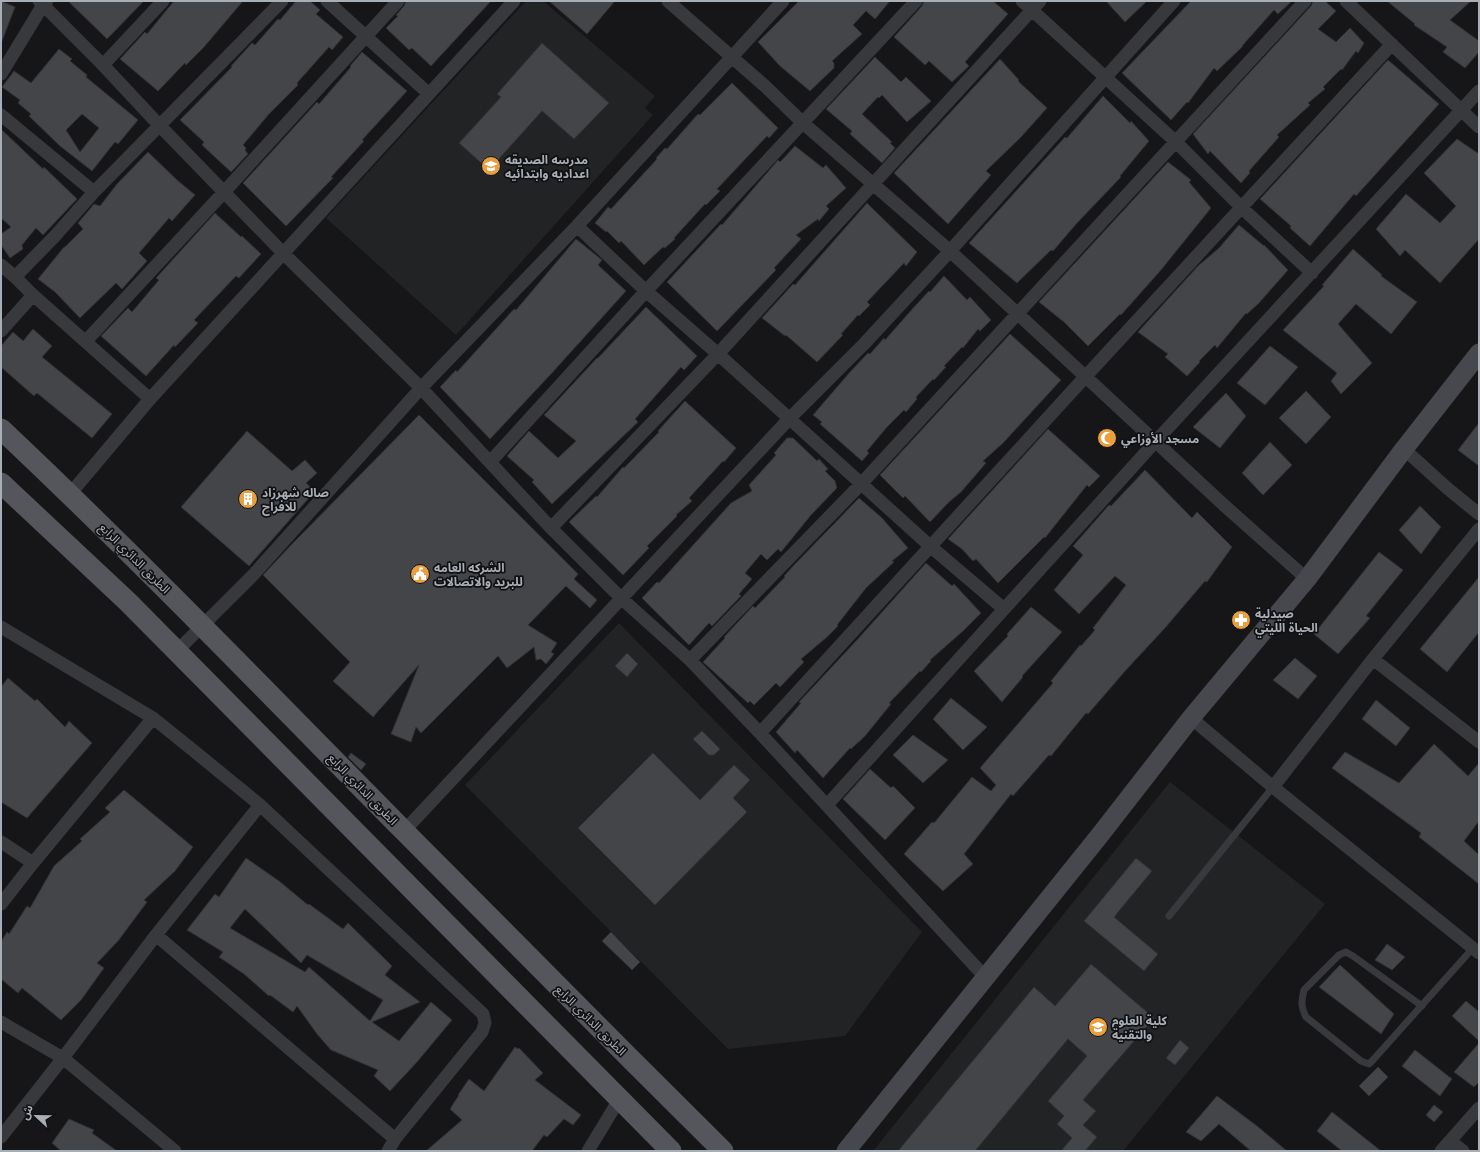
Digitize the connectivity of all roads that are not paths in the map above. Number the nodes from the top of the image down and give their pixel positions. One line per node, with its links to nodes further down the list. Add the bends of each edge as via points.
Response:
1 (163, 1): 17 (street)
2 (282, 1): 25 (street)
3 (327, 1): 14 (street)
4 (398, 1): 14 (street)
5 (514, 1): 21 (street)
6 (668, 1): 16 (street)
7 (784, 1): 16 (street)
8 (916, 1): 24 (street)
9 (1174, 1): 19 (street)
10 (1305, 1): 27 (street)
11 (1346, 1): 15 (street)
12 (43, 2): 17 (street); 18 (street)
13 (1031, 4): 19 (street); 28 (street)
14 (366, 36): 21 (street); 29 (street)
15 (1392, 44): 22 (street); 31 (street)
16 (731, 57): 24 (street); 32 (street)
17 (103, 64): 25 (street)
18 (1, 74)
19 (1106, 78): 27 (street); 33 (street)
20 (1479, 91): 22 (street)
21 (428, 94): 34 (street)
22 (1461, 111): 26 (street); 36 (street)
23 (1, 115): 30 (street)
24 (803, 123): 28 (street); 38 (street)
25 (160, 126): 29 (street); 30 (street)
26 (1479, 127)
27 (1176, 142): 31 (street); 40 (street)
28 (874, 184): 33 (street); 44 (street)
29 (225, 191): 34 (street); 42 (street)
30 (94, 192): 37 (street)
31 (1242, 208): 36 (street); 45 (street)
32 (577, 226): 38 (street); 46 (street)
33 (950, 251): 40 (street); 48 (street, via 864,344)
34 (284, 254): 46 (street); 47 (street)
35 (1, 265): 37 (street)
36 (1312, 273): 50 (street)
37 (15, 277): 39 (street)
38 (646, 291): 44 (street); 52 (street)
39 (33, 295): 41 (street); 42 (street)
40 (1018, 314): 45 (street); 54 (street)
41 (1, 332)
42 (86, 341): 47 (street)
43 (1479, 353): 51 (street)
44 (718, 354): 48 (street); 57 (street)
45 (1086, 376): 50 (street); 59 (street)
46 (421, 388): 52 (street); 63 (street, via 254,574)
47 (150, 399): 55 (street)
48 (789, 419): 54 (street); 61 (street)
49 (1, 429): 55 (main road, الطريق الدائري الرابع)
50 (1155, 442): 60 (street); 62 (street)
51 (1404, 450): 56 (street); 60 (street)
52 (490, 462): 57 (street)
53 (1, 483): 65 (main road)
54 (861, 484): 59 (street); 67 (street)
55 (70, 494): 63 (main road, الطريق الدائري الرابع)
56 (1479, 514)
57 (552, 528): 61 (street)
58 (1479, 529): 66 (street)
59 (930, 546): 62 (street); 70 (street)
60 (1307, 579): 69 (street)
61 (622, 599): 67 (street); 75 (street)
62 (1004, 609): 74 (street)
63 (203, 626): 65 (street); 75 (main road, الطريق الدائري الرابع)
64 (1, 627): 68 (street)
65 (177, 651): 86 (main road)
66 (1373, 659): 71 (street); 72 (street)
67 (690, 660): 70 (street)
68 (153, 718): 73 (street); 77 (street)
69 (1191, 718): 72 (street); 82 (street)
70 (760, 733): 74 (street)
71 (1479, 742)
72 (1273, 787): 79 (lane); 81 (street)
73 (260, 805): 80 (street); 89 (street, via 483,1014 485,1023 482,1032)
74 (827, 805): 82 (street)
75 (404, 831): 96 (main road, الطريق الدائري الرابع)
76 (1, 842): 77 (street)
77 (33, 863): 78 (street)
78 (1, 904)
79 (1169, 916)
80 (156, 935): 85 (street); 89 (street)
81 (1476, 951): 83 (lane)
82 (986, 978): 91 (street)
83 (1422, 1006): 83 (lane, via 1369,1064 1361,1061 1306,1017 1302,1008 1302,998 1304,990 1339,955 1346,952)
84 (1, 1022): 85 (street)
85 (63, 1058): 88 (street); 92 (street)
86 (620, 1098): 94 (street); 95 (main road)
87 (1479, 1108): 90 (street)
88 (1, 1137)
89 (395, 1139): 93 (street)
90 (1450, 1140): 97 (street); 98 (street)
91 (846, 1150)
92 (175, 1151)
93 (388, 1151)
94 (588, 1151)
95 (671, 1151)
96 (723, 1151)
97 (1441, 1151)
98 (1463, 1151)

